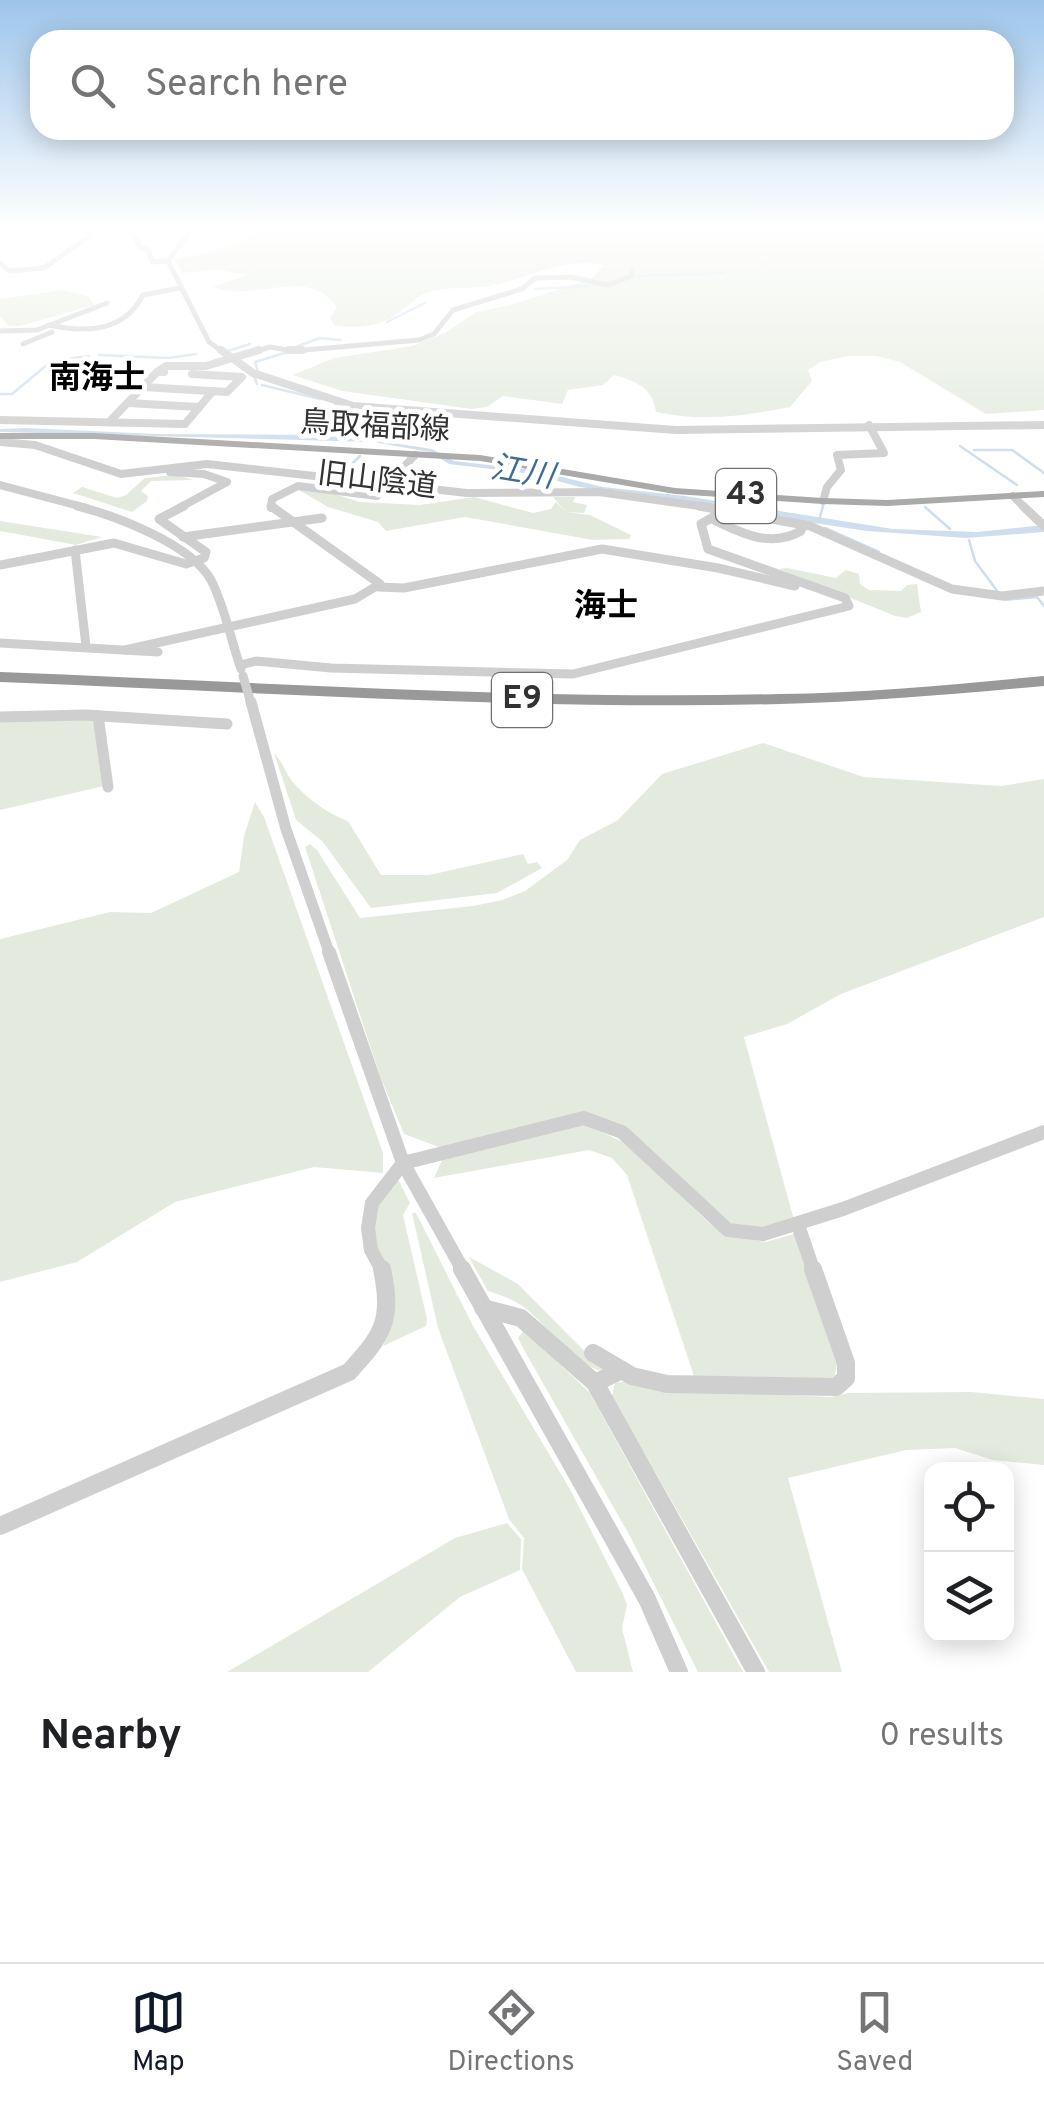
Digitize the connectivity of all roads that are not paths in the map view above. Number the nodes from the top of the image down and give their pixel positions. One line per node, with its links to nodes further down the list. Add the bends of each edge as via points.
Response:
1 (96, 307): 5 (street)
2 (136, 307): 7 (street, via 106,327)
3 (190, 307): 10 (street, via 208,342)
4 (464, 307): 10 (street, via 418,340 293,351 270,347)
5 (78, 314): 6 (street); 7 (street, via 90,318)
6 (49, 325): 7 (street); 8 (street)
7 (65, 329): 9 (street)
8 (0, 331)
9 (23, 344)
10 (231, 358): 11 (street); 19 (street, via 285,386 378,410 661,430)
11 (157, 372): 12 (street); 13 (street, via 242,378 232,390)
12 (142, 387): 13 (street); 14 (street)
13 (213, 391): 15 (street)
14 (128, 404): 15 (street); 18 (street)
15 (199, 408): 18 (street, via 186,424)
16 (0, 420): 17 (street)
17 (93, 420): 18 (street); 21 (street)
18 (111, 420)
19 (869, 425): 20 (street); 30 (street, via 884,453 837,455 842,470)
20 (1044, 425)
21 (74, 435): 22 (main road, 鳥取福部線 / 43); 23 (main road, 鳥取福部線 / 43)
22 (0, 439): 24 (street, via 33,441)
23 (415, 456): 25 (street); 29 (main road, 鳥取福部線 / 43, via 522,463)
24 (124, 475): 25 (street, 旧山陰道, via 186,463); 37 (street, via 186,472 225,479 159,519)
25 (392, 484): 29 (street, 旧山陰道, via 467,493); 34 (street, via 364,498 316,485 287,487 272,499 272,508)
26 (0, 485): 39 (street, via 113,515)
27 (1044, 494): 28 (main road, 鳥取福部線 / 43)
28 (1013, 496): 30 (main road, 鳥取福部線 / 43); 35 (street)
29 (698, 500): 30 (main road, 鳥取福部線 / 43); 31 (street, 旧山陰道)
30 (823, 502)
31 (725, 510): 33 (street); 36 (street, 旧山陰道)
32 (322, 518): 34 (street)
33 (714, 520): 36 (street, via 766,540 789,540); 42 (street, via 701,524 708,549)
34 (292, 523): 37 (street); 41 (street, via 376,578)
35 (1044, 526)
36 (802, 528): 43 (street, 旧山陰道, via 842,539 952,590 1002,596)
37 (183, 537): 39 (street, via 206,552)
38 (75, 550): 39 (street, via 114,543 182,564); 40 (street); 46 (street)
39 (196, 560): 44 (street)
40 (0, 564)
41 (378, 587): 42 (street, via 404,588 602,549); 44 (street, via 354,599)
42 (819, 588): 49 (street, via 850,604 572,674 256,661)
43 (1044, 591)
44 (228, 626): 47 (street); 49 (street)
45 (0, 642): 46 (street)
46 (86, 646): 47 (street)
47 (125, 650): 48 (street)
48 (158, 652)
49 (242, 671): 57 (street, bridge, via 286,829)
50 (0, 675): 51 (highway, E9, via 673,702 794,701)
51 (1044, 678)
52 (98, 716): 53 (street); 54 (street); 55 (street)
53 (0, 717)
54 (227, 724)
55 (108, 787)
56 (1044, 1132): 58 (street)
57 (403, 1164): 58 (street, via 584,1118 622,1132 728,1230 763,1234); 59 (street); 63 (street, via 372,1204 368,1228 387,1314 378,1340 349,1372)
58 (798, 1225): 61 (street, via 846,1363 846,1378 836,1387 667,1384)
59 (483, 1308): 62 (street, via 520,1318); 64 (street, via 642,1590)
60 (593, 1352): 61 (street)
61 (622, 1370): 62 (street)
62 (594, 1383): 65 (street)
63 (0, 1526)
64 (678, 1672)
65 (756, 1672)

